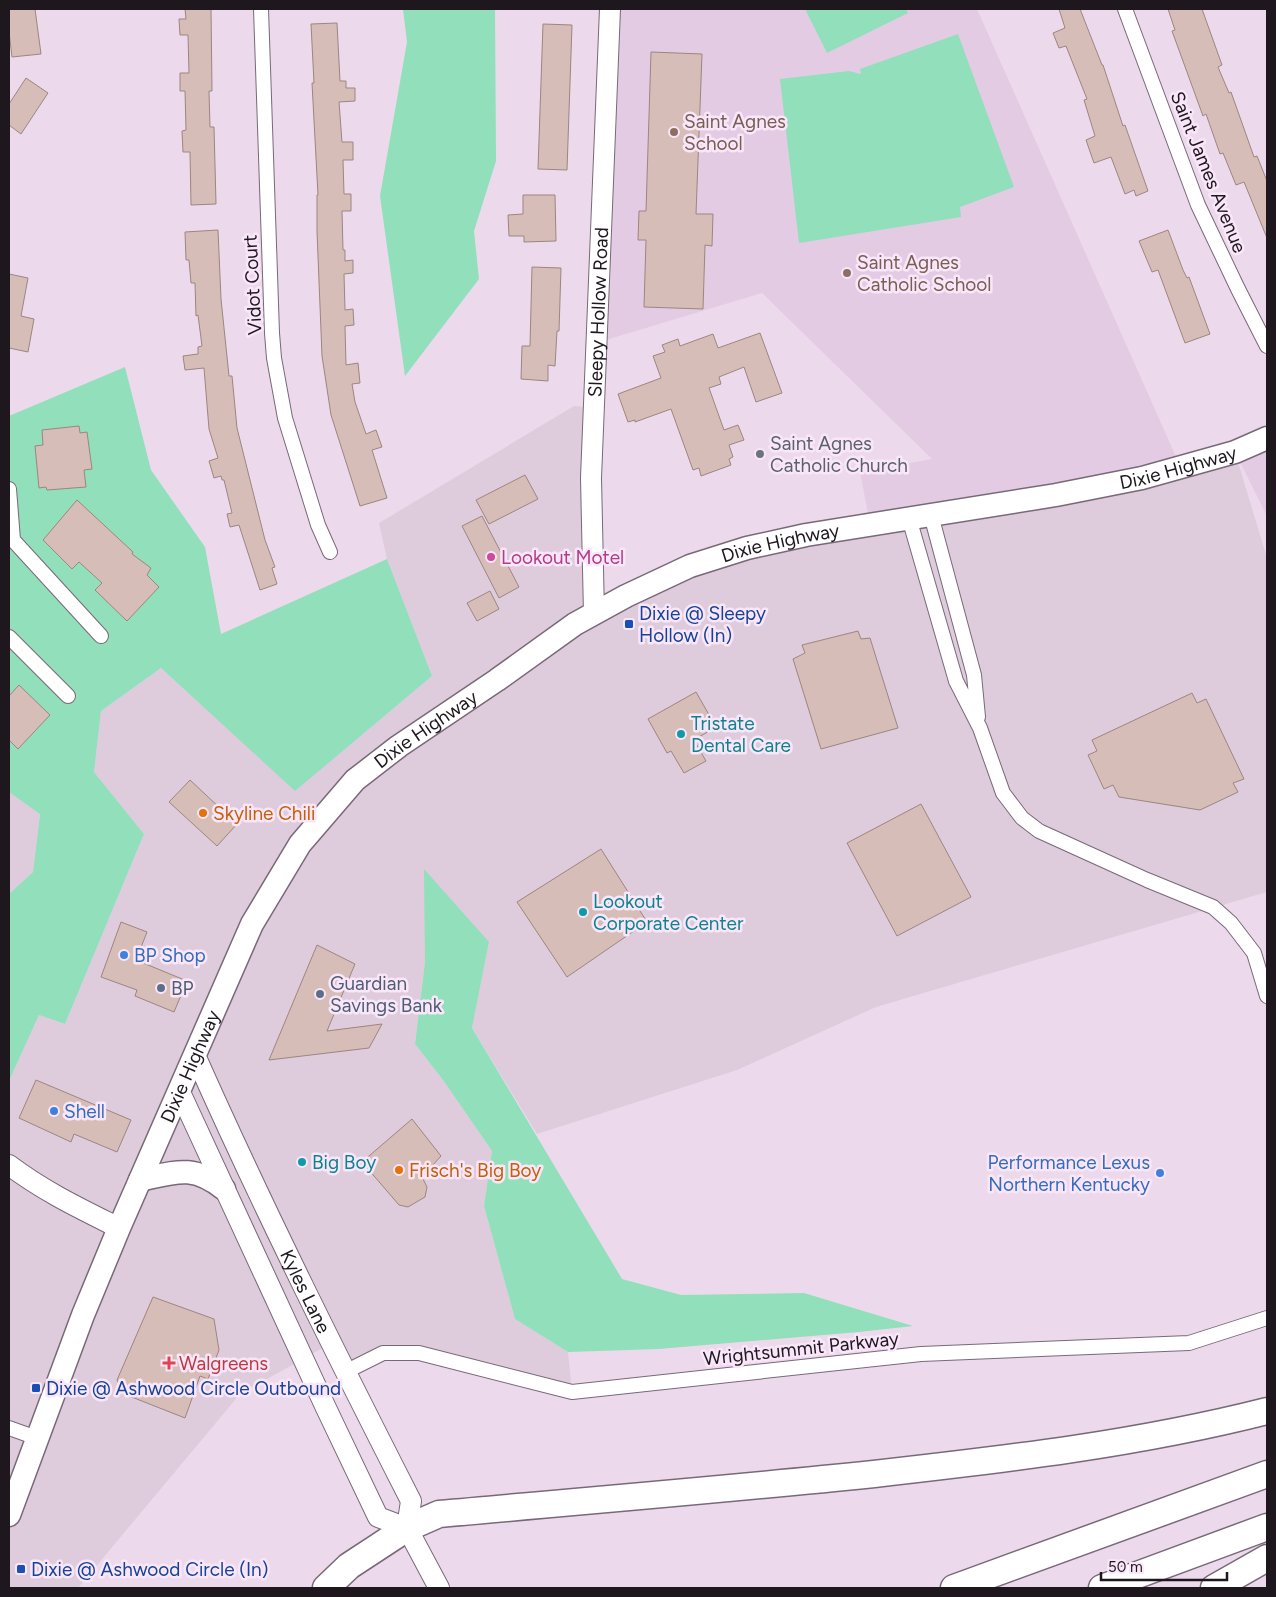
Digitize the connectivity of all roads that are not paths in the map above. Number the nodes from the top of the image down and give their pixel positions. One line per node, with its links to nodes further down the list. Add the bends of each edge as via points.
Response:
1 (261, 9): 10 (street, Vidot Court, via 274,358 285,418 318,525)
2 (610, 9): 11 (main road, Sleepy Hollow Road, via 590,478)
3 (1126, 9): 4 (street, Saint James Avenue, via 1198,205)
4 (1267, 346)
5 (1267, 438): 7 (main road, Dixie Highway, via 1235,452 1142,478)
6 (9, 489): 9 (street)
7 (931, 515): 8 (main road, Dixie Highway); 15 (street, via 974,676)
8 (909, 518): 11 (main road, Dixie Highway, via 806,535 714,558 683,569); 15 (street, via 956,681)
9 (11, 540): 12 (street)
10 (330, 552)
11 (594, 614): 17 (main road, Dixie Highway, via 399,746 355,780 300,844 267,896)
12 (101, 636)
13 (9, 637): 14 (street)
14 (68, 696)
15 (980, 728): 16 (street, via 1003,794 1022,818 1039,831 1213,907 1231,923 1254,953)
16 (1267, 996)
17 (195, 1054): 18 (main road, Dixie Highway); 24 (main road, Kyles Lane, via 247,1172)
18 (179, 1090): 20 (main road, Dixie Highway); 21 (main road, Kyles Lane)
19 (9, 1165): 22 (main road, via 56,1197)
20 (140, 1180): 21 (main road, via 193,1172 211,1178); 22 (main road, Dixie Highway)
21 (224, 1189): 31 (main road, Kyles Lane, via 378,1517)
22 (119, 1228): 27 (main road, Dixie Highway)
23 (1267, 1318): 24 (street, Wrightsummit Parkway, via 1189,1343 921,1354 572,1392 419,1353 383,1353)
24 (345, 1372): 31 (main road, Kyles Lane, via 411,1502)
25 (1267, 1411): 31 (highway, via 1108,1445 1013,1458 731,1489 440,1514)
26 (9, 1428): 27 (street)
27 (37, 1438): 29 (main road, Dixie Highway)
28 (1267, 1474): 35 (highway)
29 (9, 1515)
30 (1267, 1527): 36 (highway)
31 (407, 1528): 33 (highway, via 349,1566); 34 (main road)
32 (1267, 1558): 37 (highway)
33 (326, 1588)
34 (439, 1588)
35 (954, 1588)
36 (1102, 1588)
37 (1214, 1588)

